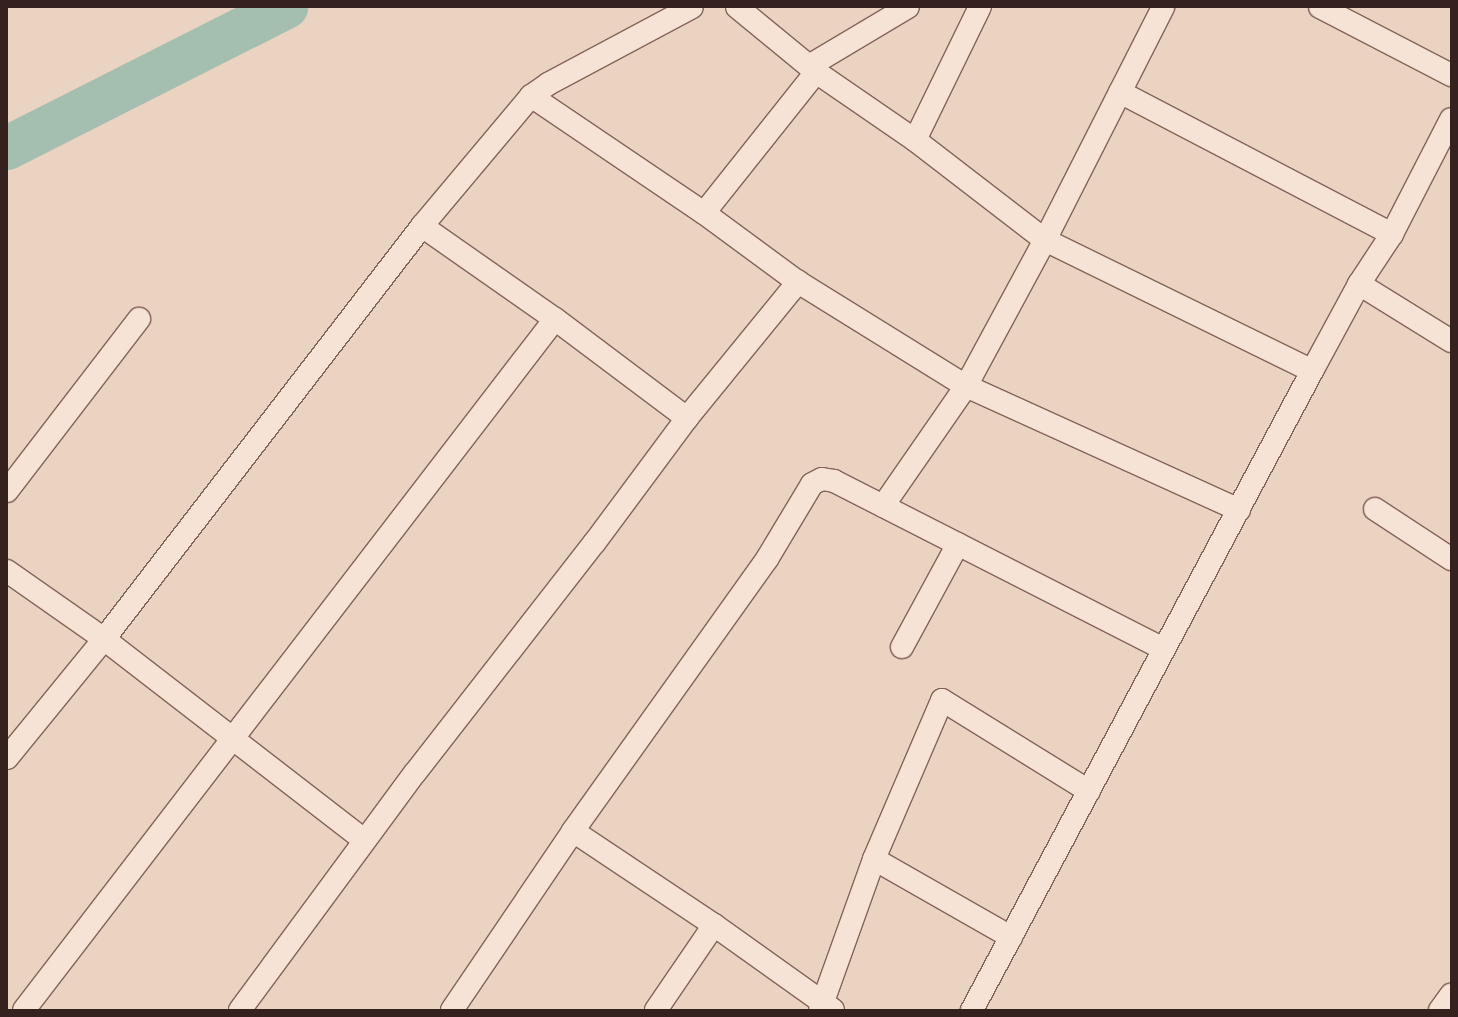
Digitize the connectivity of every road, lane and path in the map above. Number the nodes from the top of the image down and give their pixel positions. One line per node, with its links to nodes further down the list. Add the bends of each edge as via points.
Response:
1 (692, 7): 10 (street, via 548,84)
2 (737, 7): 7 (street)
3 (908, 7): 7 (street)
4 (980, 7): 12 (street)
5 (1164, 7): 9 (street)
6 (1320, 7): 8 (street)
7 (813, 69): 12 (street); 13 (street)
8 (1451, 75)
9 (1120, 92): 15 (street); 16 (street)
10 (531, 96): 13 (street); 14 (street)
11 (1451, 119): 15 (street)
12 (915, 140): 16 (street)
13 (704, 213): 17 (street)
14 (422, 226): 20 (street); 32 (street)
15 (1392, 234): 18 (street)
16 (1045, 240): 22 (street); 23 (street)
17 (798, 282): 23 (street); 24 (street)
18 (1359, 284): 21 (street); 22 (street)
19 (139, 319): 25 (street)
20 (555, 319): 24 (street); 35 (street)
21 (1451, 341)
22 (1312, 371): 28 (street)
23 (966, 386): 26 (street); 28 (street)
24 (687, 418): 39 (street, via 595,542)
25 (7, 491)
26 (883, 506): 29 (street); 38 (street, via 834,481 822,479 812,484 767,560)
27 (1375, 509): 30 (street)
28 (1239, 510): 34 (street)
29 (958, 544): 33 (street); 34 (street)
30 (1451, 559)
31 (7, 571): 32 (street)
32 (104, 639): 35 (street); 36 (street)
33 (902, 647)
34 (1164, 649): 37 (street)
35 (233, 739): 39 (street); 45 (street)
36 (7, 758)
37 (1089, 791): 40 (street, via 942,700); 42 (street)
38 (573, 831): 41 (street); 47 (street)
39 (364, 840): 46 (street)
40 (874, 859): 42 (street); 44 (street)
41 (714, 925): 44 (street); 48 (street)
42 (1011, 937): 49 (street)
43 (1451, 995): 50 (street)
44 (825, 1008)
45 (24, 1010)
46 (240, 1010)
47 (452, 1010)
48 (656, 1010)
49 (972, 1010)
50 (1440, 1010)

